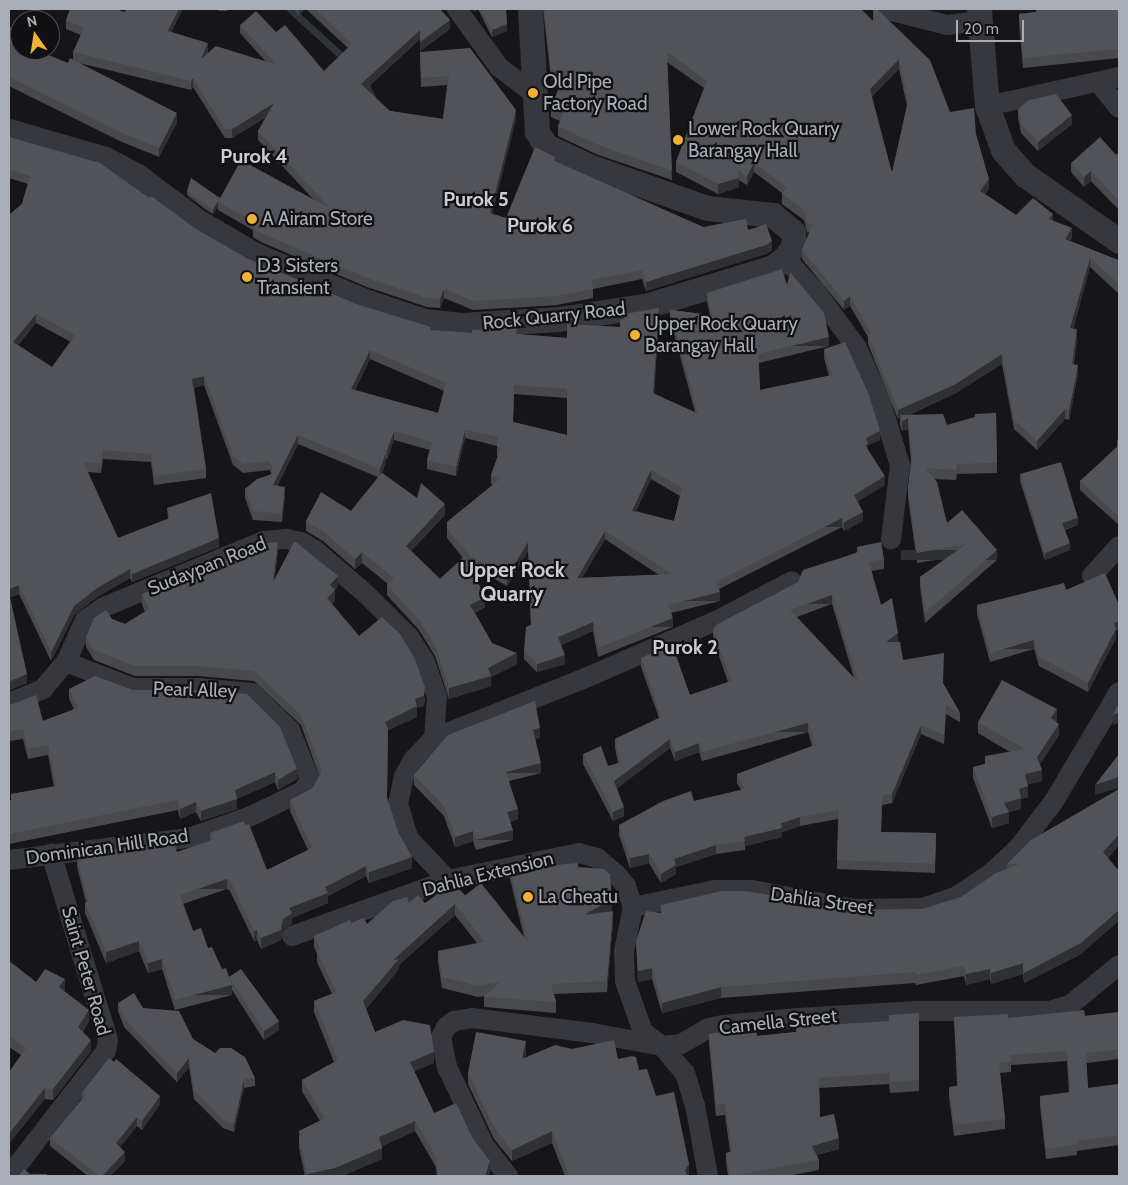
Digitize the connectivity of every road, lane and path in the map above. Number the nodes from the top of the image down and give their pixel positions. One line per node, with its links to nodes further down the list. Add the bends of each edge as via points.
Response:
1 (457, 9): 7 (street, via 499,67)
2 (530, 9): 7 (street)
3 (884, 9): 4 (street, via 947,25)
4 (979, 15): 8 (street)
5 (1119, 77): 6 (street)
6 (1098, 82): 8 (street); 9 (street)
7 (534, 93): 12 (street, via 537,132 546,146 558,154 707,208 773,215 793,232 794,245)
8 (987, 106): 11 (street, via 1003,150 1025,175)
9 (1119, 108)
10 (9, 131): 12 (street, Rock Quarry Road, via 105,158 137,176 197,221 255,255 362,300 424,321 461,325 550,319 649,305 774,267)
11 (1119, 242)
12 (785, 258): 13 (street, via 816,292 857,348 880,400 900,465)
13 (891, 539)
14 (1119, 546): 15 (street)
15 (1092, 576)
16 (792, 581): 20 (street, via 720,619 588,677)
17 (66, 662): 19 (street, Sudaypan Road, via 43,689); 20 (street, Sudaypan Road, via 84,620 104,608 191,574 250,546 287,538 315,550 409,637 425,662 437,696); 21 (street, Pearl Alley, via 133,688 198,688 252,693 290,730)
18 (1119, 692): 25 (street, Dahlia Street, via 1054,801 1019,847 990,874 957,896 923,908 854,909 752,890 716,890)
19 (9, 703)
20 (434, 738): 24 (street, via 412,760 404,776 398,804 409,839)
21 (310, 780): 22 (street, Dominican Hill Road, via 303,791 251,816 189,838)
22 (51, 854): 23 (street, Dominican Hill Road); 29 (street, Saint Peter Road, via 108,1040 106,1051)
23 (9, 860)
24 (448, 880): 25 (street, Dahlia Extension, via 579,852 597,858 616,874 626,886); 26 (street, Dahlia Extension)
25 (633, 907): 28 (street, via 624,951 624,980 643,1032)
26 (292, 936)
27 (1119, 965): 28 (street, Camella Street, via 1070,1005 1049,1011 916,1011 798,1018 709,1028 681,1044)
28 (662, 1046): 30 (street, Camella Street, via 592,1033 472,1018 454,1021 446,1027 441,1037 446,1067 484,1145); 31 (street, via 686,1073)
29 (9, 1176)
30 (508, 1176)
31 (708, 1176)

